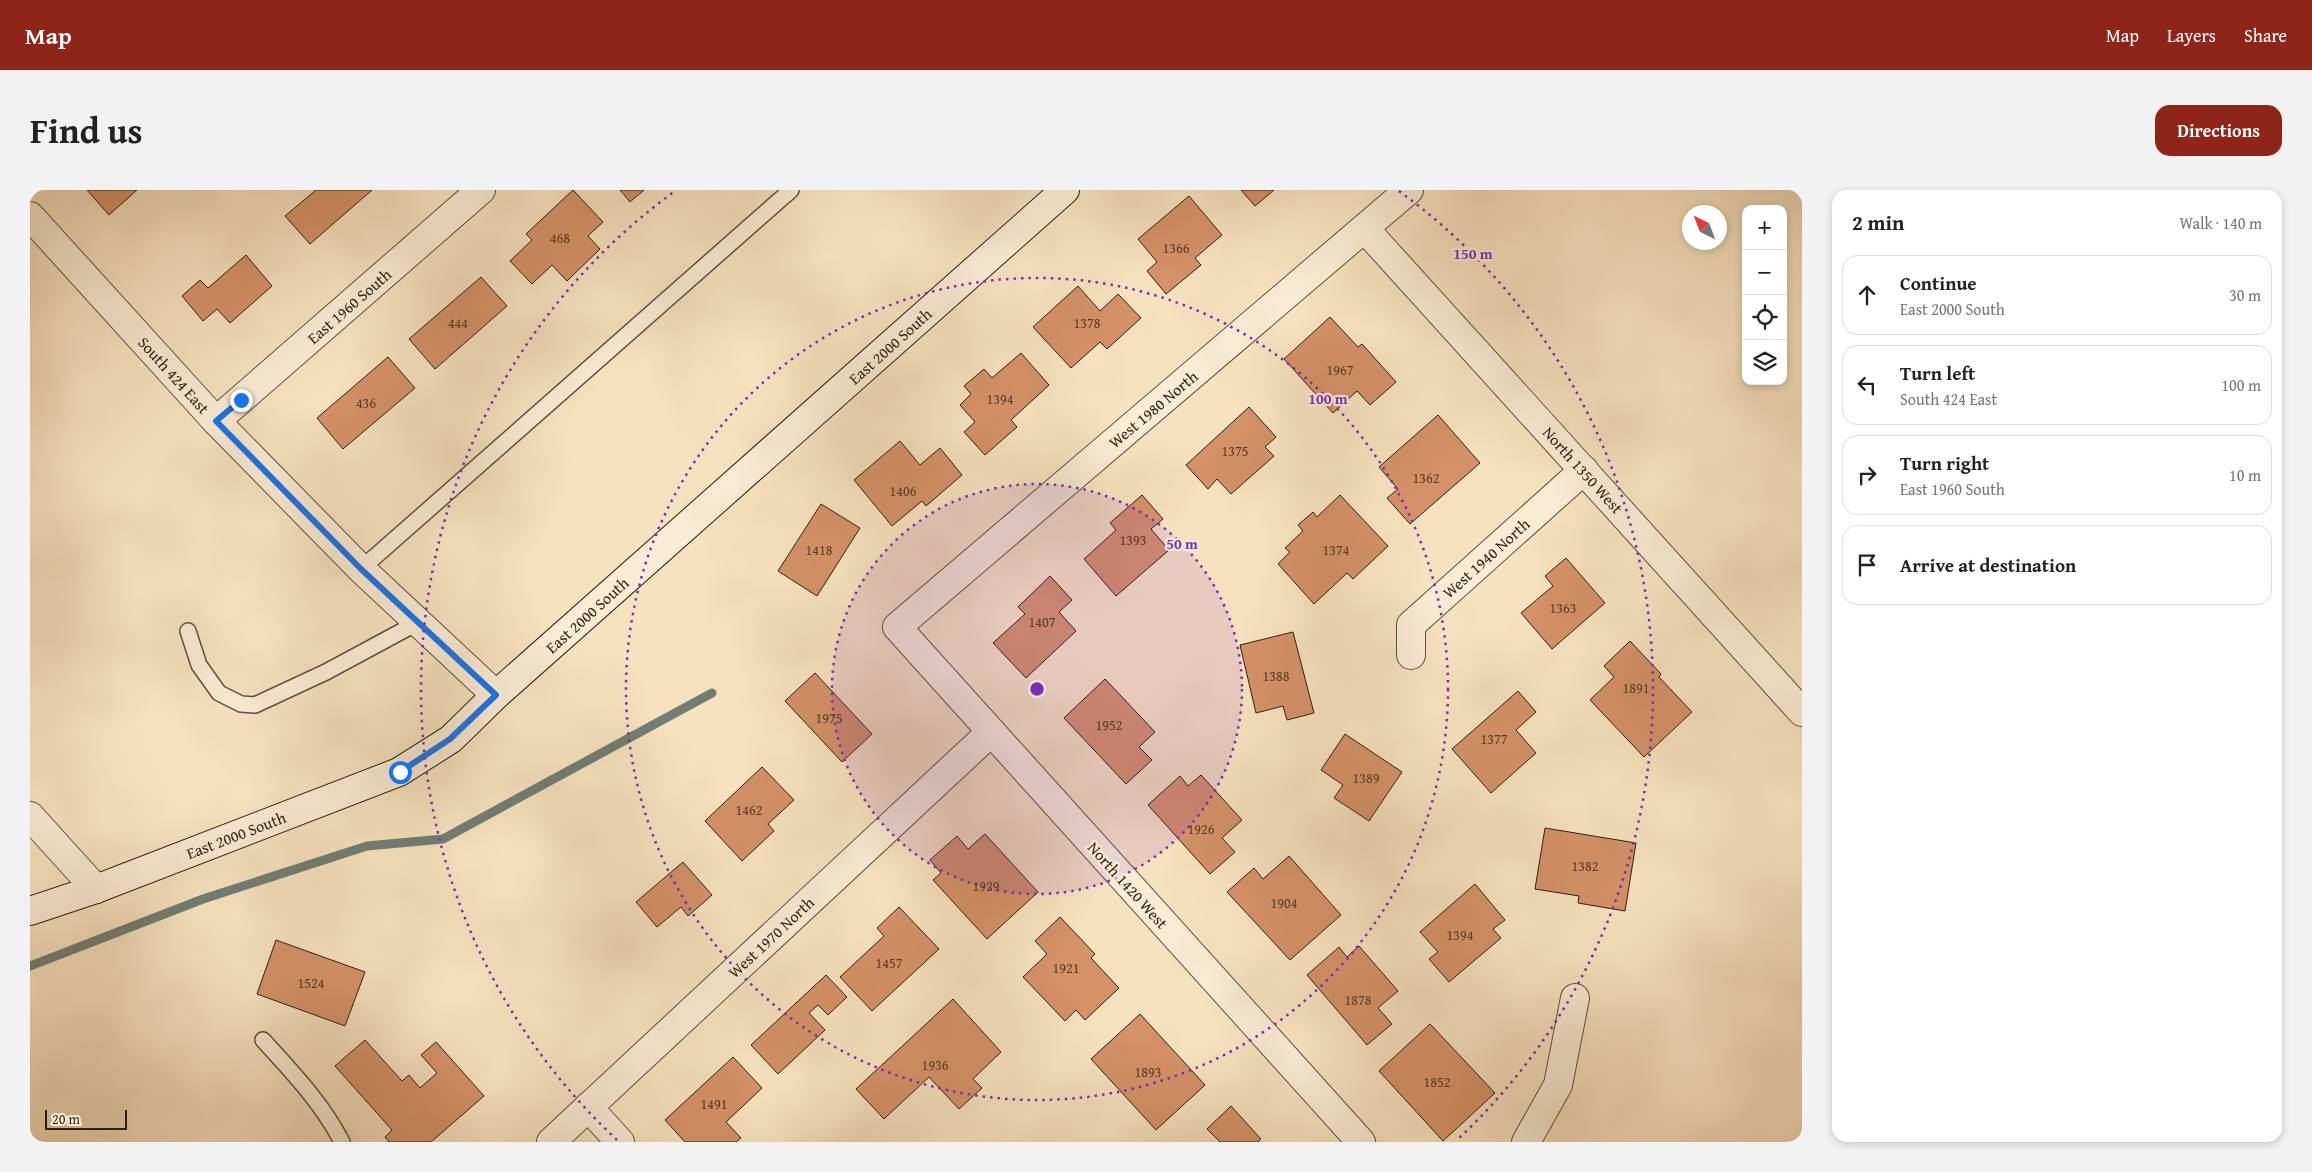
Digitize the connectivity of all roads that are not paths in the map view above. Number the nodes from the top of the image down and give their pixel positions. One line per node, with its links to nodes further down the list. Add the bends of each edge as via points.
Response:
1 (481, 190): 7 (street, East 1960 South)
2 (791, 190): 9 (lane)
3 (1409, 190): 6 (street, West 1980 North)
4 (1051, 195): 14 (street, East 2000 South)
5 (30, 216): 7 (street, South 424 East)
6 (1365, 229): 8 (street, North 1350 West); 11 (street, West 1980 North)
7 (216, 421): 9 (street, South 424 East)
8 (1584, 470): 13 (street, West 1940 North, via 1412,625); 15 (street, North 1350 West)
9 (361, 569): 10 (street, South 424 East)
10 (417, 623): 12 (lane, via 326,672 255,705 240,704 219,693 199,665); 14 (street, South 424 East)
11 (897, 628): 16 (street, North 1420 West)
12 (188, 631)
13 (1411, 655)
14 (496, 695): 18 (street, East 2000 South, via 450,739 400,772)
15 (1800, 705)
16 (990, 733): 22 (street, West 1970 North); 26 (street, North 1420 West)
17 (30, 816): 18 (street)
18 (96, 889): 19 (street, East 2000 South)
19 (30, 911)
20 (1574, 998): 27 (street, via 1558,1085)
21 (263, 1040): 23 (lane, via 330,1120)
22 (588, 1107): 24 (street, West 1970 North); 25 (street)
23 (342, 1142)
24 (551, 1142)
25 (620, 1142)
26 (1361, 1142)
27 (1526, 1142)

